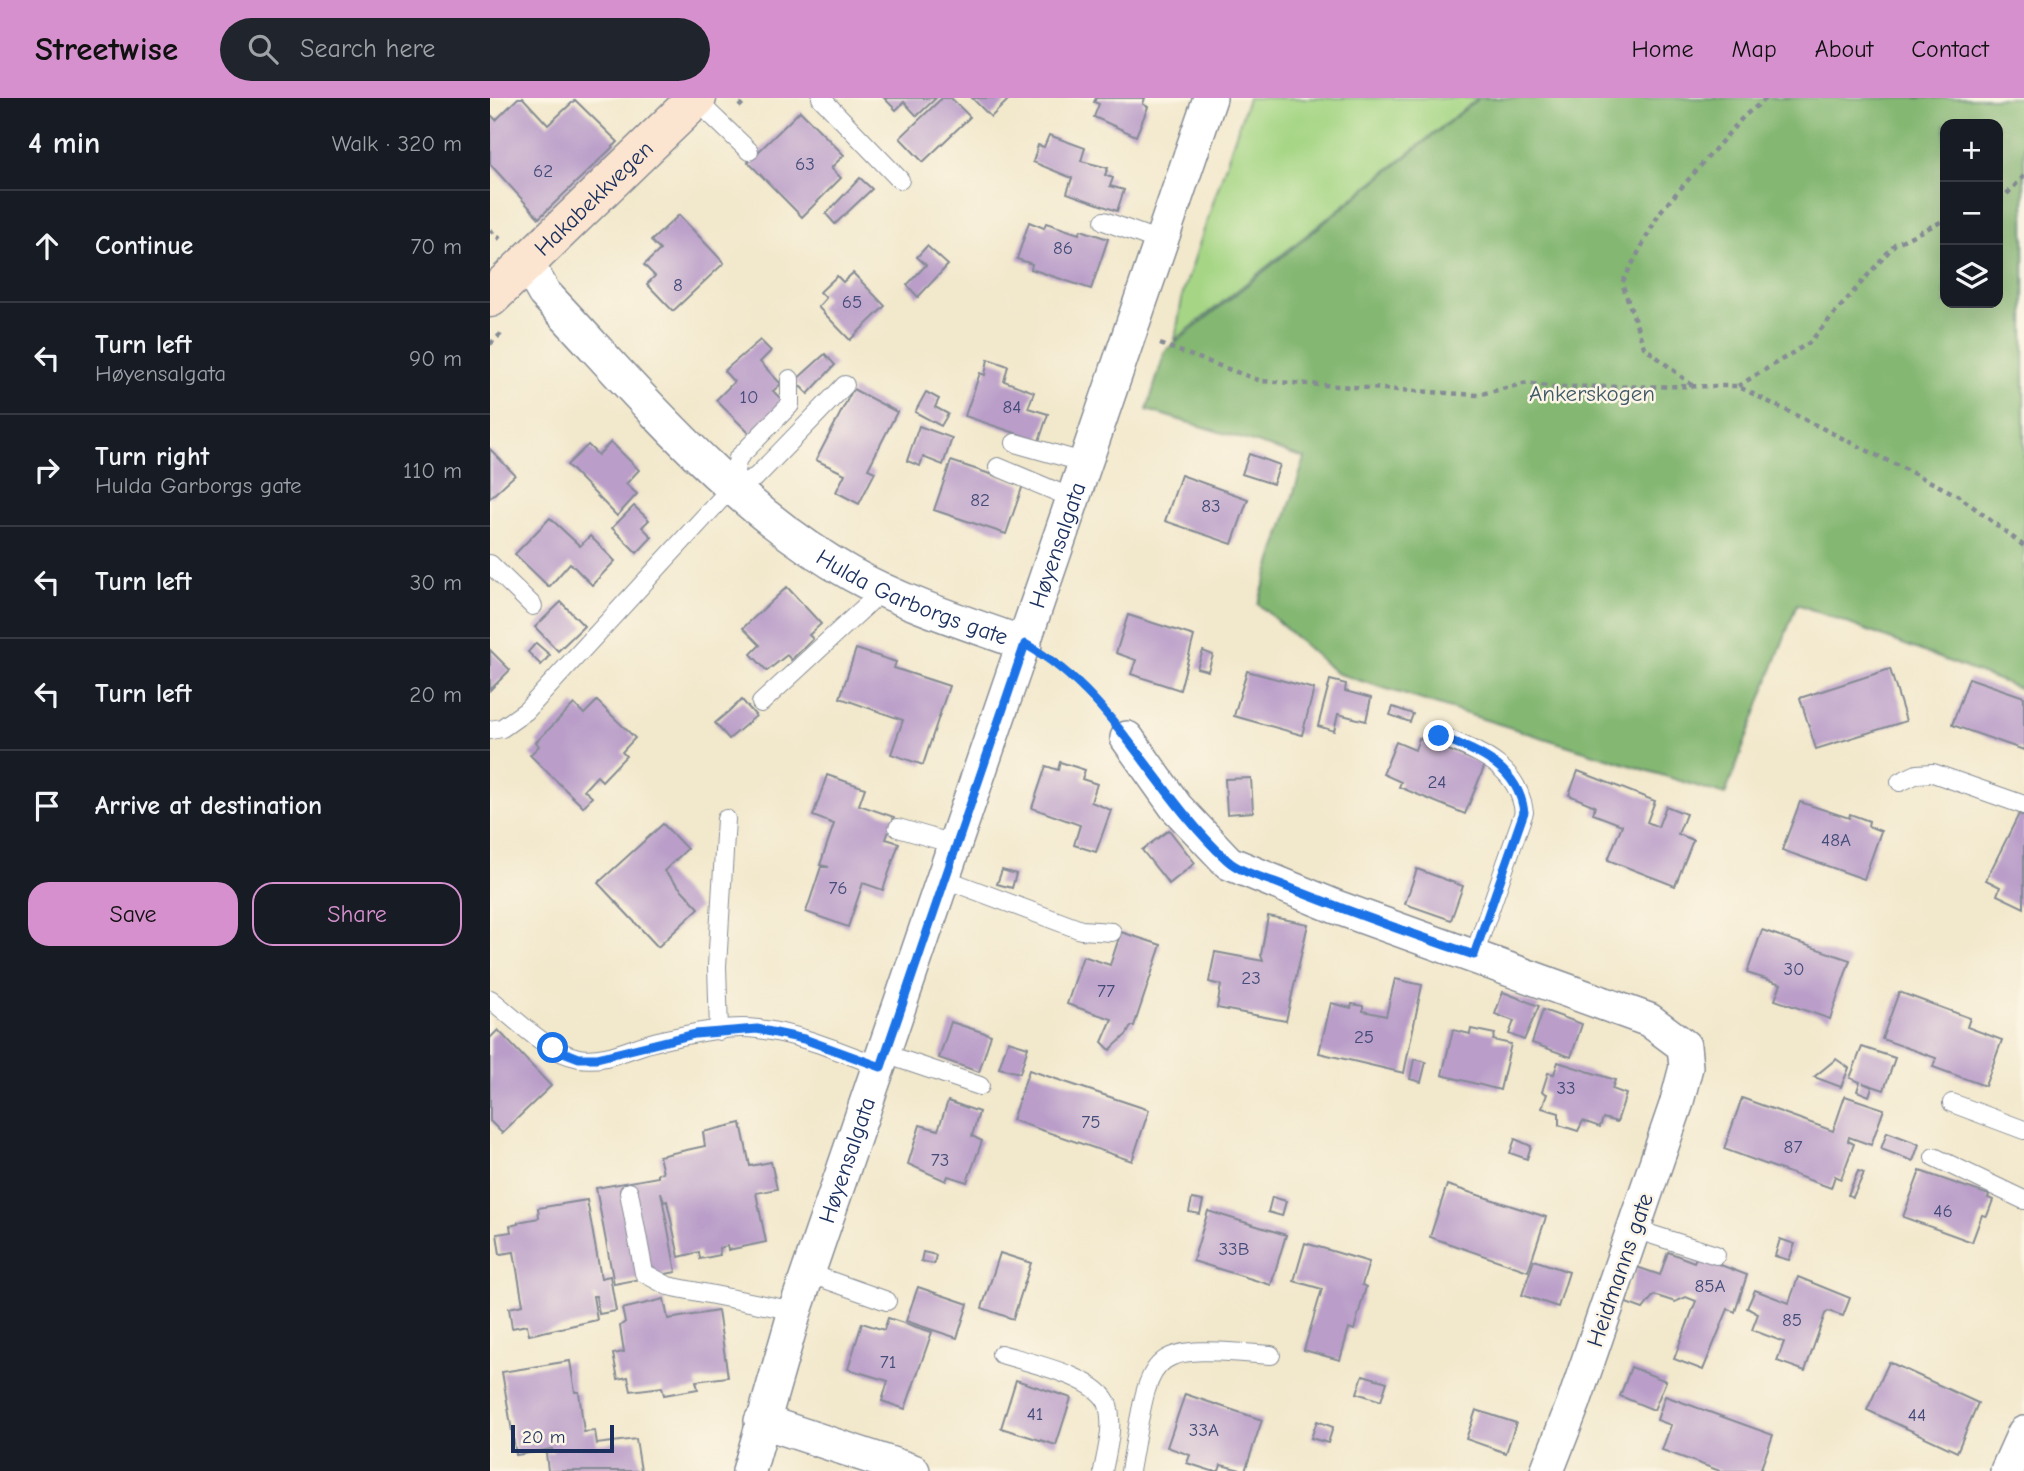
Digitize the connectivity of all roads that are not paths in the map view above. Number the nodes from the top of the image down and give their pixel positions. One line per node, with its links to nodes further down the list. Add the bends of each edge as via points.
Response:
1 (821, 98): 5 (lane)
2 (1210, 98): 7 (street, Høyensalgata)
3 (696, 99): 4 (lane); 8 (main road, Hakabekkvegen)
4 (749, 151)
5 (900, 180)
6 (1104, 221): 7 (lane)
7 (1162, 242): 13 (street, Høyensalgata)
8 (527, 263): 9 (main road, Hakabekkvegen); 15 (street, Hulda Garborgs gate, via 544,293)
9 (490, 298)
10 (790, 379): 15 (lane, via 790,405 738,458)
11 (845, 385): 15 (lane, via 756,477)
12 (1015, 443): 13 (lane)
13 (1086, 463): 16 (street, Høyensalgata)
14 (998, 467): 16 (lane)
15 (731, 488): 18 (street, Hulda Garborgs gate, via 810,549); 22 (lane, via 526,711 502,729)
16 (1074, 499): 20 (street, Høyensalgata)
17 (490, 564): 19 (lane)
18 (883, 590): 20 (street, Hulda Garborgs gate); 21 (lane)
19 (533, 606)
20 (1025, 644): 29 (street, Høyensalgata)
21 (761, 703)
22 (490, 730)
23 (1439, 736): 32 (lane, via 1500,764 1522,798 1524,812)
24 (1127, 738): 32 (street, via 1176,807 1229,863 1336,907)
25 (1900, 782): 26 (lane, via 1933,773)
26 (2024, 804)
27 (726, 819): 34 (lane, via 717,965)
28 (898, 828): 29 (lane)
29 (957, 845): 30 (street, Høyensalgata)
30 (945, 880): 31 (lane, via 1081,930); 35 (street, Høyensalgata)
31 (1112, 932)
32 (1474, 955): 42 (street, Heidmanns gate, via 1649,1020 1684,1046 1686,1067 1676,1105)
33 (490, 999): 34 (lane, via 553,1048 579,1058)
34 (719, 1031): 35 (lane, via 757,1029)
35 (883, 1060): 36 (lane); 44 (street, Høyensalgata)
36 (980, 1086)
37 (1952, 1103): 38 (lane)
38 (2024, 1130)
39 (1934, 1157): 41 (lane)
40 (629, 1192): 46 (lane, via 641,1265 649,1278 668,1286)
41 (2024, 1200)
42 (1634, 1229): 43 (lane); 55 (street, Heidmanns gate)
43 (1716, 1255)
44 (808, 1273): 45 (lane); 46 (street, Høyensalgata)
45 (887, 1301)
46 (795, 1311): 49 (street, Høyensalgata)
47 (1001, 1354): 53 (lane, via 1065,1374 1095,1389 1107,1403 1110,1427)
48 (1271, 1355): 54 (lane, via 1209,1350 1166,1357 1154,1367 1146,1386)
49 (761, 1421): 51 (street, Høyensalgata); 52 (street)
50 (2024, 1433): 56 (street)
51 (749, 1471)
52 (914, 1471)
53 (1103, 1471)
54 (1130, 1471)
55 (1547, 1471)
56 (2007, 1471)

